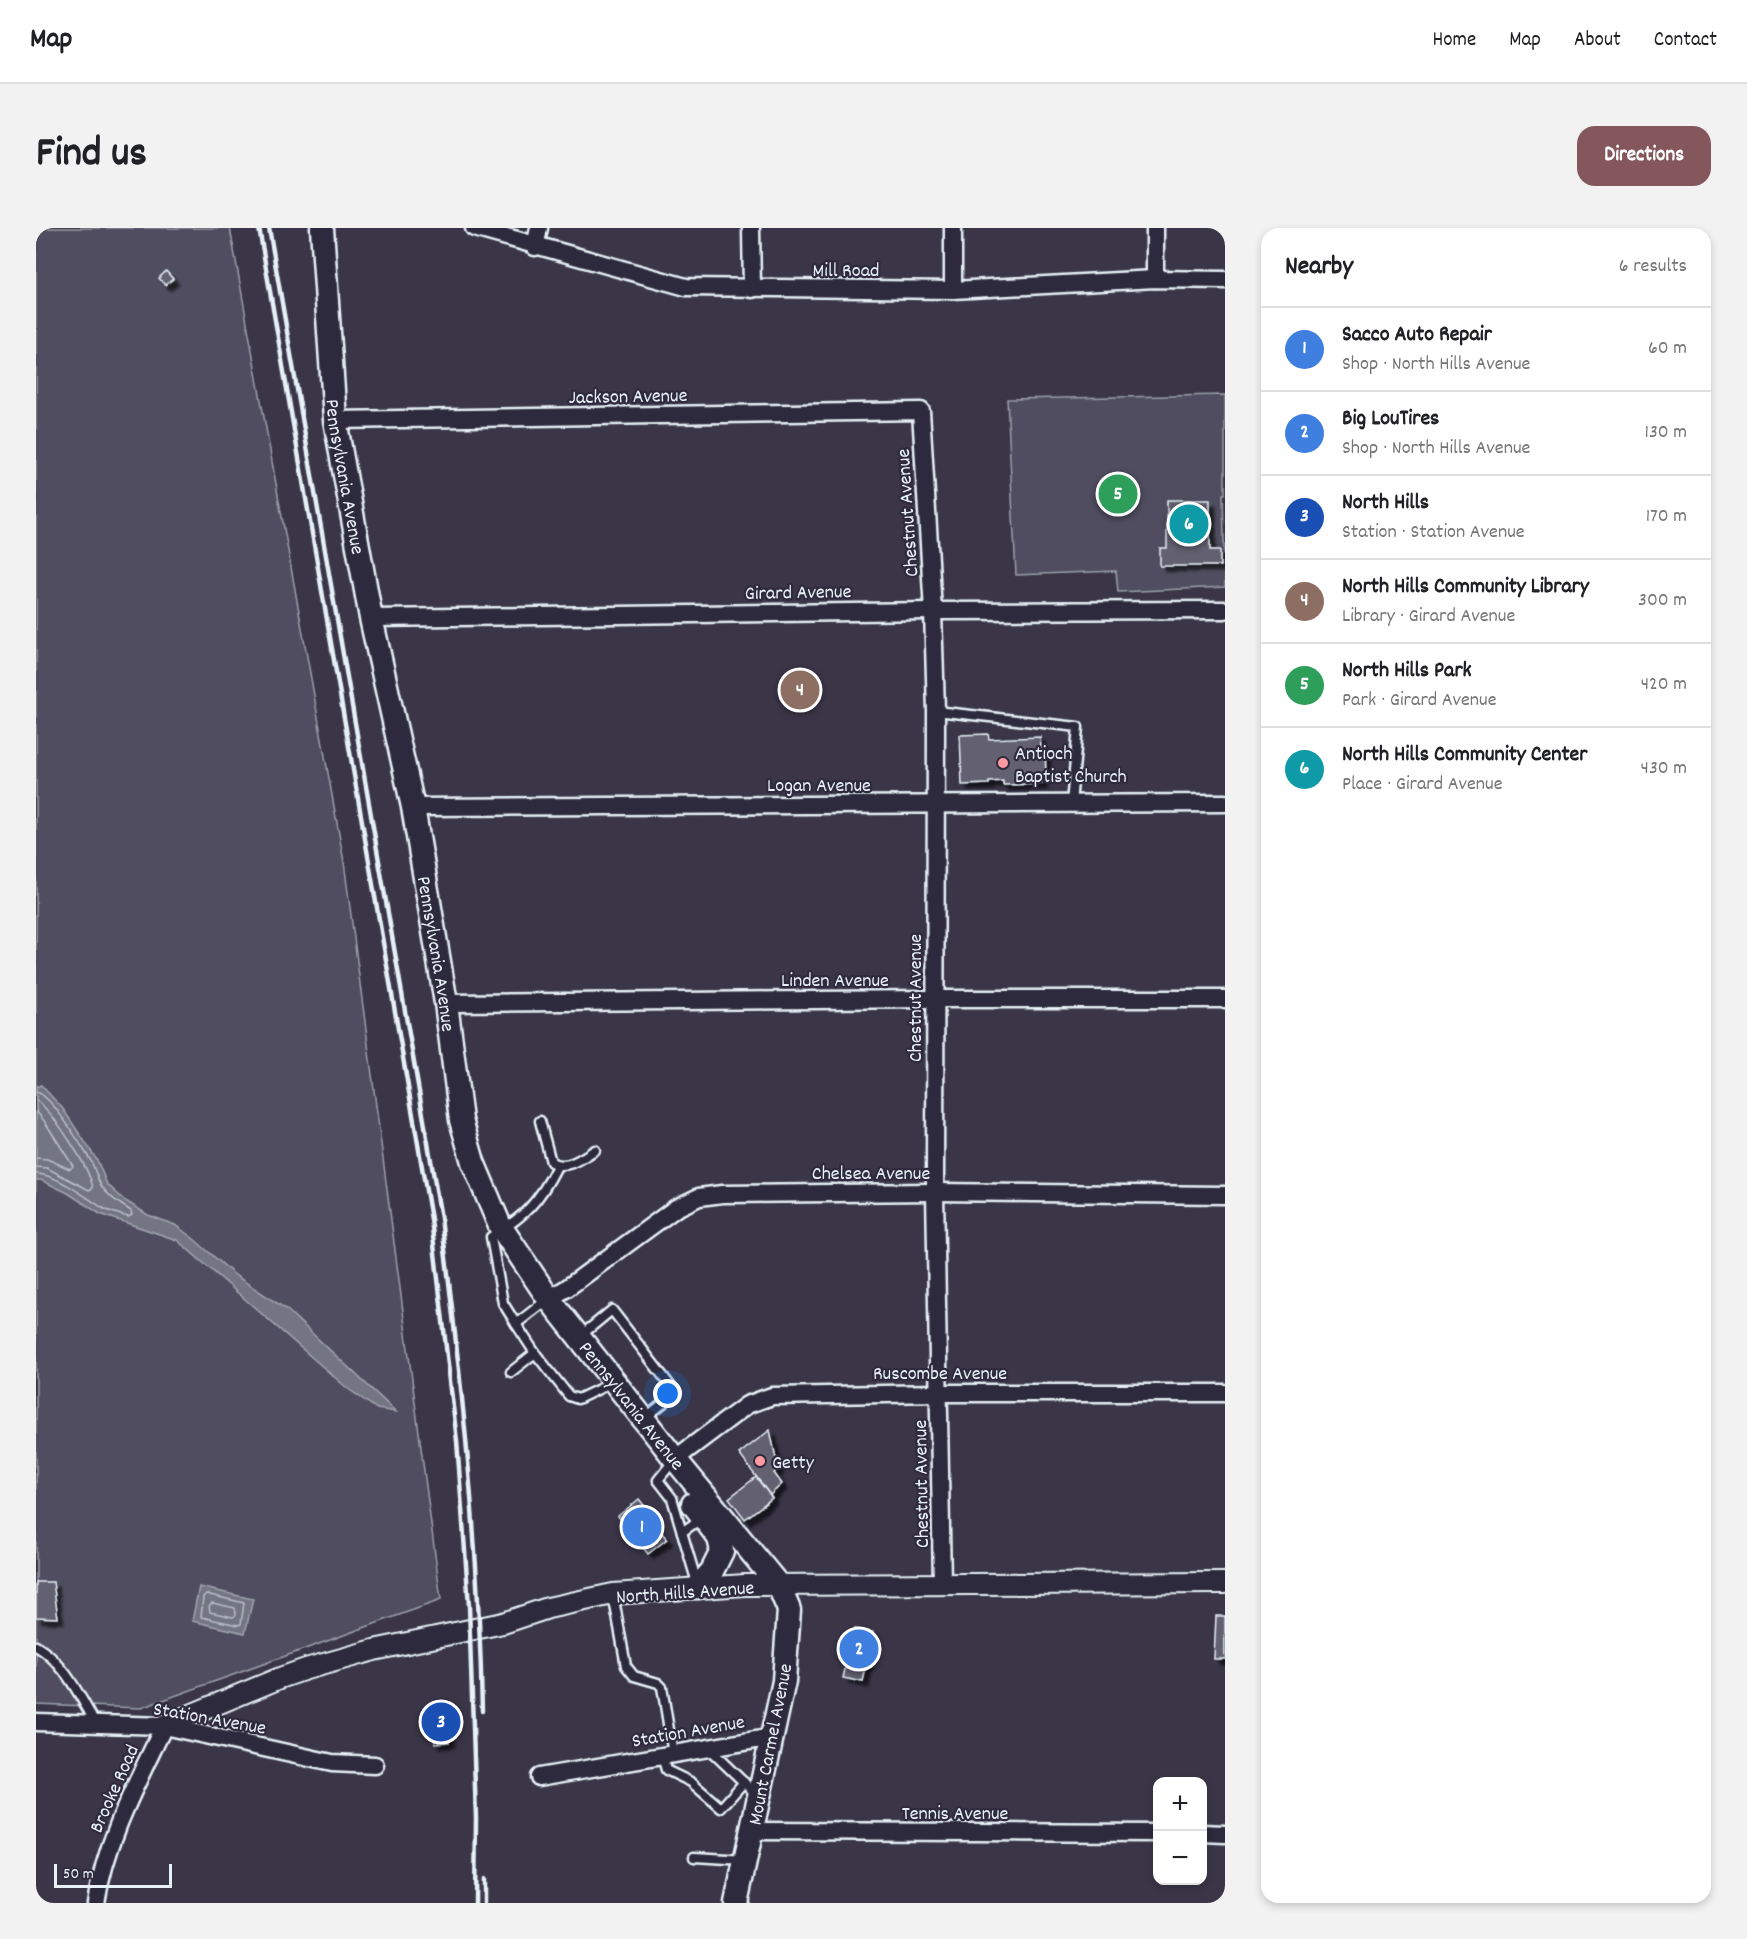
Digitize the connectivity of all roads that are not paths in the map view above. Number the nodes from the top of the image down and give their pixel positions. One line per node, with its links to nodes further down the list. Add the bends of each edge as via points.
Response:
1 (322, 228): 13 (main road, Pennsylvania Avenue)
2 (474, 228): 7 (street, Mill Road)
3 (539, 228): 7 (street)
4 (751, 228): 10 (street)
5 (953, 228): 11 (street)
6 (1155, 228): 8 (street)
7 (535, 247): 10 (street, Mill Road, via 686,287)
8 (1155, 279): 9 (street, Mill Road); 11 (street, Mill Road)
9 (1225, 280)
10 (752, 289): 11 (street, Mill Road)
11 (953, 290)
12 (921, 411): 13 (street, Jackson Avenue); 15 (street, Chestnut Avenue)
13 (335, 420): 16 (main road, Pennsylvania Avenue)
14 (1225, 609): 15 (street, Girard Avenue)
15 (933, 610): 16 (street, Girard Avenue); 17 (street, Chestnut Avenue)
16 (370, 618): 21 (main road, Pennsylvania Avenue)
17 (936, 711): 19 (lane, via 1078,727); 20 (street, Chestnut Avenue)
18 (1225, 803): 19 (street, Logan Avenue)
19 (1071, 804): 20 (street, Logan Avenue)
20 (935, 805): 21 (street, Logan Avenue); 22 (street, Chestnut Avenue)
21 (413, 807): 24 (main road, Pennsylvania Avenue)
22 (934, 999): 23 (street, Linden Avenue); 24 (street, Linden Avenue); 28 (street, Chestnut Avenue)
23 (1225, 999)
24 (446, 1003): 30 (main road, Pennsylvania Avenue, via 461,1120 473,1162)
25 (540, 1121): 27 (lane, via 551,1162)
26 (595, 1150): 27 (lane, via 574,1164)
27 (557, 1166): 30 (lane, via 523,1216)
28 (935, 1192): 29 (street, Chelsea Avenue); 31 (street, Chelsea Avenue, via 699,1197 676,1208); 37 (street, Chestnut Avenue)
29 (1225, 1195)
30 (502, 1230): 31 (main road, Pennsylvania Avenue); 32 (lane, via 491,1238 503,1303)
31 (549, 1299): 32 (lane); 33 (main road, Pennsylvania Avenue)
32 (516, 1324): 34 (lane)
33 (578, 1337): 36 (main road, Pennsylvania Avenue); 39 (lane, via 612,1310 676,1393)
34 (535, 1353): 35 (lane); 36 (lane, via 569,1396 578,1399)
35 (511, 1372)
36 (612, 1380): 39 (main road, Pennsylvania Avenue)
37 (940, 1393): 38 (street, Ruscombe Avenue); 40 (street, Ruscombe Avenue, via 772,1396 747,1405); 44 (street, Chestnut Avenue)
38 (1225, 1393)
39 (644, 1419): 40 (main road, Pennsylvania Avenue)
40 (675, 1459): 41 (main road, via 686,1496); 42 (lane, via 658,1480 672,1498); 45 (main road, Pennsylvania Avenue)
41 (703, 1517): 42 (lane); 46 (main road, via 722,1551)
42 (682, 1532): 46 (lane)
43 (1225, 1583): 44 (street, North Hills Avenue)
44 (942, 1584): 45 (street, North Hills Avenue)
45 (779, 1586): 46 (street, North Hills Avenue); 52 (main road, Mount Carmel Avenue, via 788,1603 790,1626)
46 (698, 1587): 47 (street, North Hills Avenue)
47 (613, 1594): 51 (street, North Hills Avenue, via 329,1663 280,1678); 54 (lane, via 626,1666 634,1676 662,1687)
48 (36, 1646): 50 (lane, via 51,1655 68,1677)
49 (36, 1722): 50 (street, Station Avenue)
50 (96, 1724): 51 (street, Station Avenue)
51 (164, 1726): 55 (street, Station Avenue, via 333,1762); 64 (street, Brooke Road, via 109,1845)
52 (773, 1737): 53 (street, Station Avenue); 57 (main road, Mount Carmel Avenue)
53 (708, 1748): 54 (street, Station Avenue); 57 (lane)
54 (668, 1755): 56 (street, Station Avenue); 57 (lane, via 666,1770 691,1782 721,1808)
55 (375, 1765)
56 (539, 1776)
57 (752, 1790): 58 (main road, Mount Carmel Avenue)
58 (752, 1832): 59 (street, Tennis Avenue); 63 (main road, Mount Carmel Avenue)
59 (1153, 1833)
60 (1207, 1833): 61 (street)
61 (1225, 1833)
62 (694, 1857): 63 (lane)
63 (746, 1860): 65 (main road, Mount Carmel Avenue)
64 (96, 1903)
65 (736, 1903)

